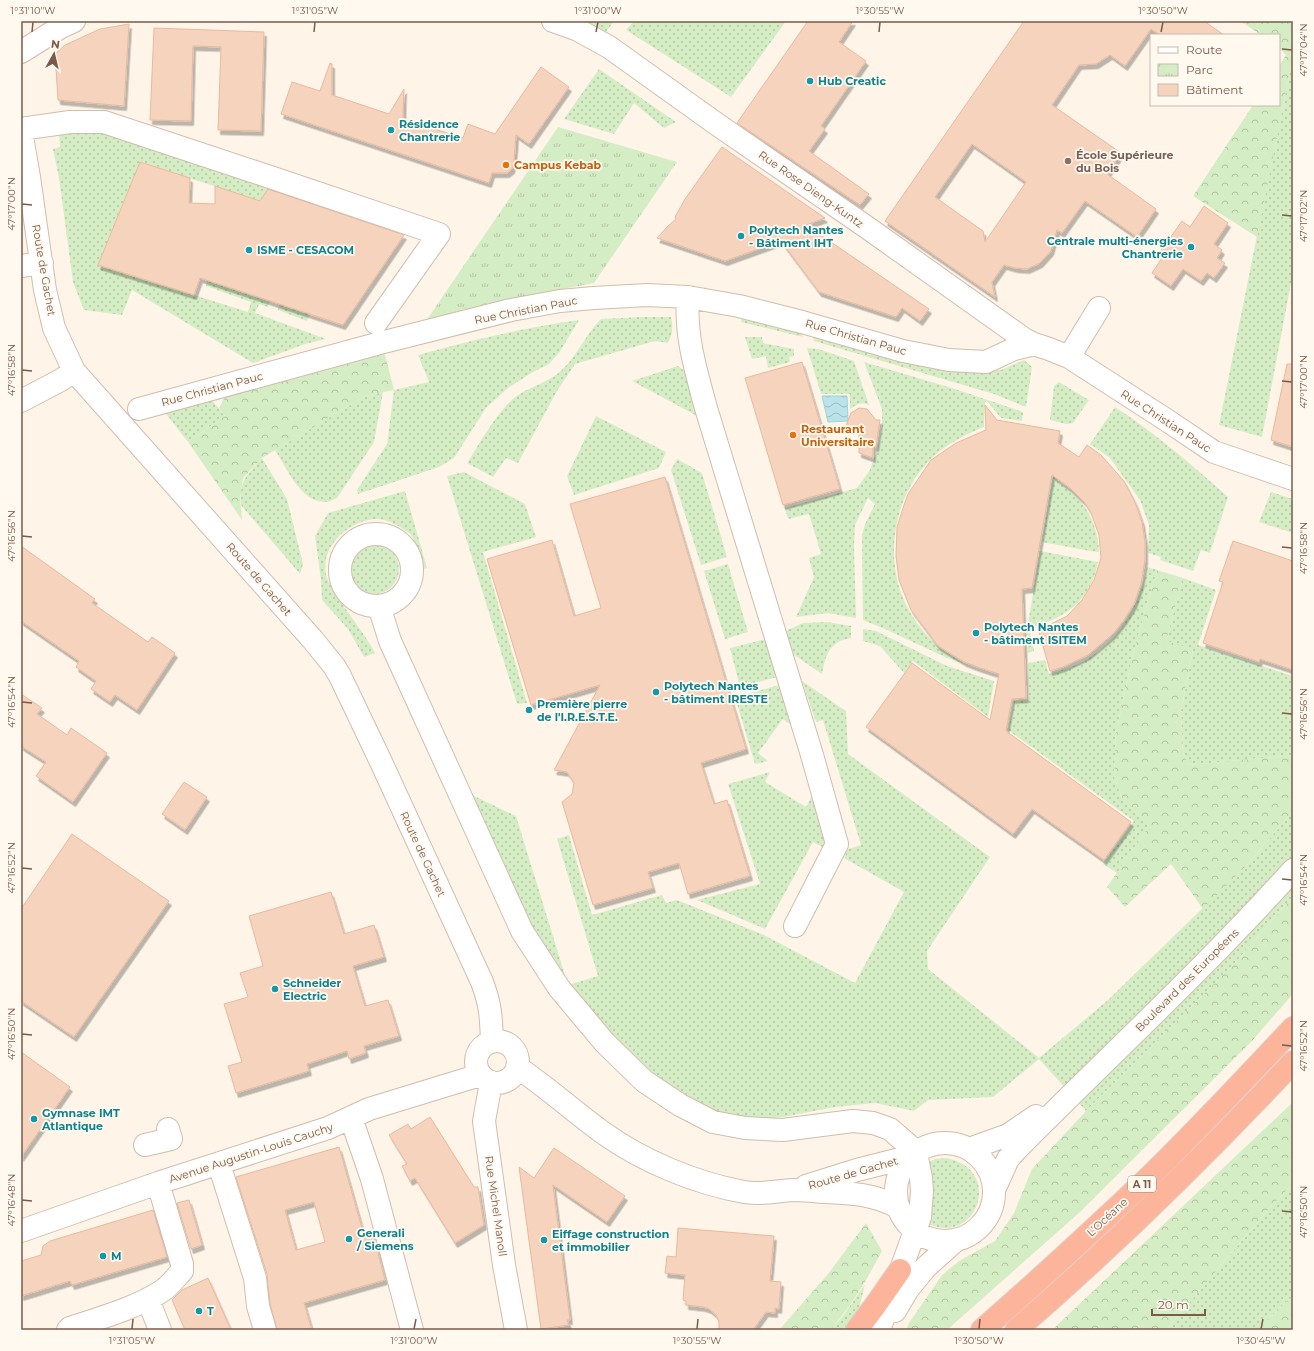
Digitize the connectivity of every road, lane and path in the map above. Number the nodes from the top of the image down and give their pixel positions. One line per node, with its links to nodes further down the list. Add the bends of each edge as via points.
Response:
1 (74, 21): 3 (street)
2 (553, 21): 10 (street, Rue Rose Dieng-Kuntz, via 578,30 609,47)
3 (21, 52)
4 (21, 130): 5 (street, Route de Gachet); 9 (street, via 70,122 104,122 439,234)
5 (27, 203): 6 (street, Route de Gachet)
6 (31, 265): 12 (street, Route de Gachet, via 45,290 54,328)
7 (688, 297): 10 (street, Rue Christian Pauc, via 739,306 903,351 948,360 986,362 1014,349); 14 (street, Rue Christian Pauc, via 647,295 594,298 512,310 386,341); 18 (street, via 689,338 704,400 837,844)
8 (1099, 308): 11 (street)
9 (376, 323)
10 (1034, 344): 11 (street, Rue Rose Dieng-Kuntz)
11 (1069, 357): 15 (street, Rue Christian Pauc, via 1214,452)
12 (74, 372): 13 (street); 20 (street, Route de Gachet, via 334,666 482,982 490,1008)
13 (21, 401)
14 (139, 409)
15 (1293, 479)
16 (379, 606): 29 (street, via 390,641 522,931 559,988 605,1043 644,1081 680,1105 713,1122 745,1128 783,1130 853,1121 873,1123 890,1129 905,1140)
17 (1293, 870): 24 (street, Boulevard des Européens, via 1174,993)
18 (795, 926)
19 (1293, 1028): 48 (highway, L’Océane / A 11, via 1141,1184 1070,1252)
20 (492, 1041): 22 (street, via 500,1041 511,1046 517,1056); 23 (street, via 483,1046 478,1053 476,1066)
21 (1293, 1062): 49 (highway, L’Océane / A 11, via 1125,1231)
22 (517, 1068): 23 (street, via 513,1076 506,1081 496,1082); 32 (street, Route de Gachet, via 624,1146 667,1168 745,1192)
23 (485, 1078): 25 (street, Avenue Augustin-Louis Cauchy, via 369,1109); 44 (street, Rue Michel Manoll, via 484,1121 504,1266)
24 (1078, 1087): 28 (street, Boulevard des Européens, via 1008,1135); 33 (street, Boulevard des Européens, via 1008,1159)
25 (351, 1118): 30 (street, Avenue Augustin-Louis Cauchy); 43 (street, via 372,1179)
26 (168, 1129): 27 (street, via 170,1139)
27 (145, 1145)
28 (969, 1149): 29 (street, via 946,1143 935,1144); 33 (street, via 977,1154 989,1170)
29 (914, 1154): 32 (street, Route de Gachet); 34 (street, via 903,1167 898,1180 896,1194); 35 (street, via 922,1191 920,1217)
30 (219, 1164): 31 (street, Avenue Augustin-Louis Cauchy); 42 (street, via 255,1278 258,1306)
31 (158, 1183): 36 (street, Avenue Augustin-Louis Cauchy); 39 (street, via 182,1271 164,1290)
32 (793, 1190): 34 (street, Route de Gachet, via 853,1193 874,1197)
33 (994, 1190): 37 (street, via 992,1206 984,1222 972,1233)
34 (899, 1208): 35 (street, via 902,1216)
35 (915, 1230): 37 (street, via 939,1241); 38 (street)
36 (21, 1231)
37 (956, 1240): 47 (street, via 925,1268 908,1289)
38 (900, 1270): 45 (highway); 46 (street)
39 (148, 1299): 40 (street); 41 (street)
40 (68, 1330)
41 (160, 1330)
42 (265, 1330)
43 (412, 1330)
44 (516, 1330)
45 (857, 1330)
46 (879, 1330)
47 (885, 1330)
48 (982, 1330)
49 (1016, 1330)

